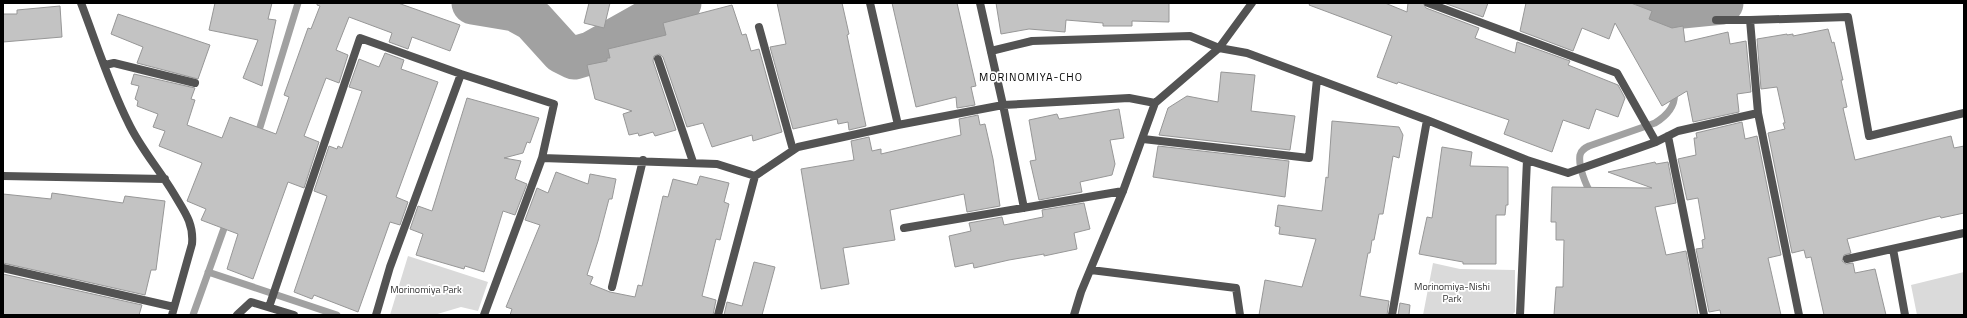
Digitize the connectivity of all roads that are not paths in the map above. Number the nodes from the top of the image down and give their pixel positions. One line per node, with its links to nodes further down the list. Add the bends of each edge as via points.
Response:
1 (81, 3): 12 (street)
2 (870, 3): 21 (street)
3 (980, 3): 10 (street)
4 (1252, 3): 9 (street)
5 (1428, 3): 24 (street, via 1617,73)
6 (1716, 20): 7 (street)
7 (1750, 20): 18 (street); 19 (street, via 1848,17 1869,136)
8 (759, 27): 25 (street)
9 (1219, 48): 10 (street, via 1190,36 1032,41); 14 (street, via 1247,53); 16 (street)
10 (991, 51): 17 (street)
11 (658, 58): 29 (street)
12 (105, 65): 15 (street, via 114,63); 32 (street, via 128,122)
13 (461, 74): 26 (street, via 554,104); 42 (street, via 360,38); 46 (street, via 390,267)
14 (1317, 79): 20 (street); 23 (street, via 1309,158)
15 (195, 83)
16 (1155, 103): 17 (street, via 1129,98); 23 (street)
17 (1003, 105): 21 (street); 34 (street)
18 (1758, 113): 22 (street, via 1678,131); 54 (street)
19 (1964, 113)
20 (1427, 120): 28 (street); 51 (street)
21 (898, 125): 25 (street)
22 (1668, 136): 24 (street); 53 (street)
23 (1143, 139): 33 (street)
24 (1656, 142): 28 (street, via 1568,173)
25 (793, 150): 31 (street)
26 (542, 158): 27 (street); 47 (street)
27 (643, 160): 29 (street); 41 (street)
28 (1527, 160): 52 (street)
29 (693, 162): 31 (street, via 716,164)
30 (3, 176): 32 (street)
31 (755, 176): 48 (street)
32 (165, 179): 43 (street, via 189,219 193,232)
33 (1123, 191): 34 (street); 40 (street)
34 (1024, 208): 35 (street)
35 (904, 228)
36 (1964, 233): 37 (street)
37 (1892, 249): 38 (street); 55 (street)
38 (1847, 259)
39 (3, 268): 43 (street)
40 (1091, 270): 49 (street); 50 (street, via 1236,288)
41 (612, 288)
42 (269, 307): 44 (street, via 251,302); 45 (street)
43 (173, 311)
44 (237, 315)
45 (294, 315)
46 (376, 315)
47 (484, 315)
48 (718, 315)
49 (1074, 315)
50 (1240, 315)
51 (1392, 315)
52 (1520, 315)
53 (1704, 315)
54 (1799, 315)
55 (1905, 315)

